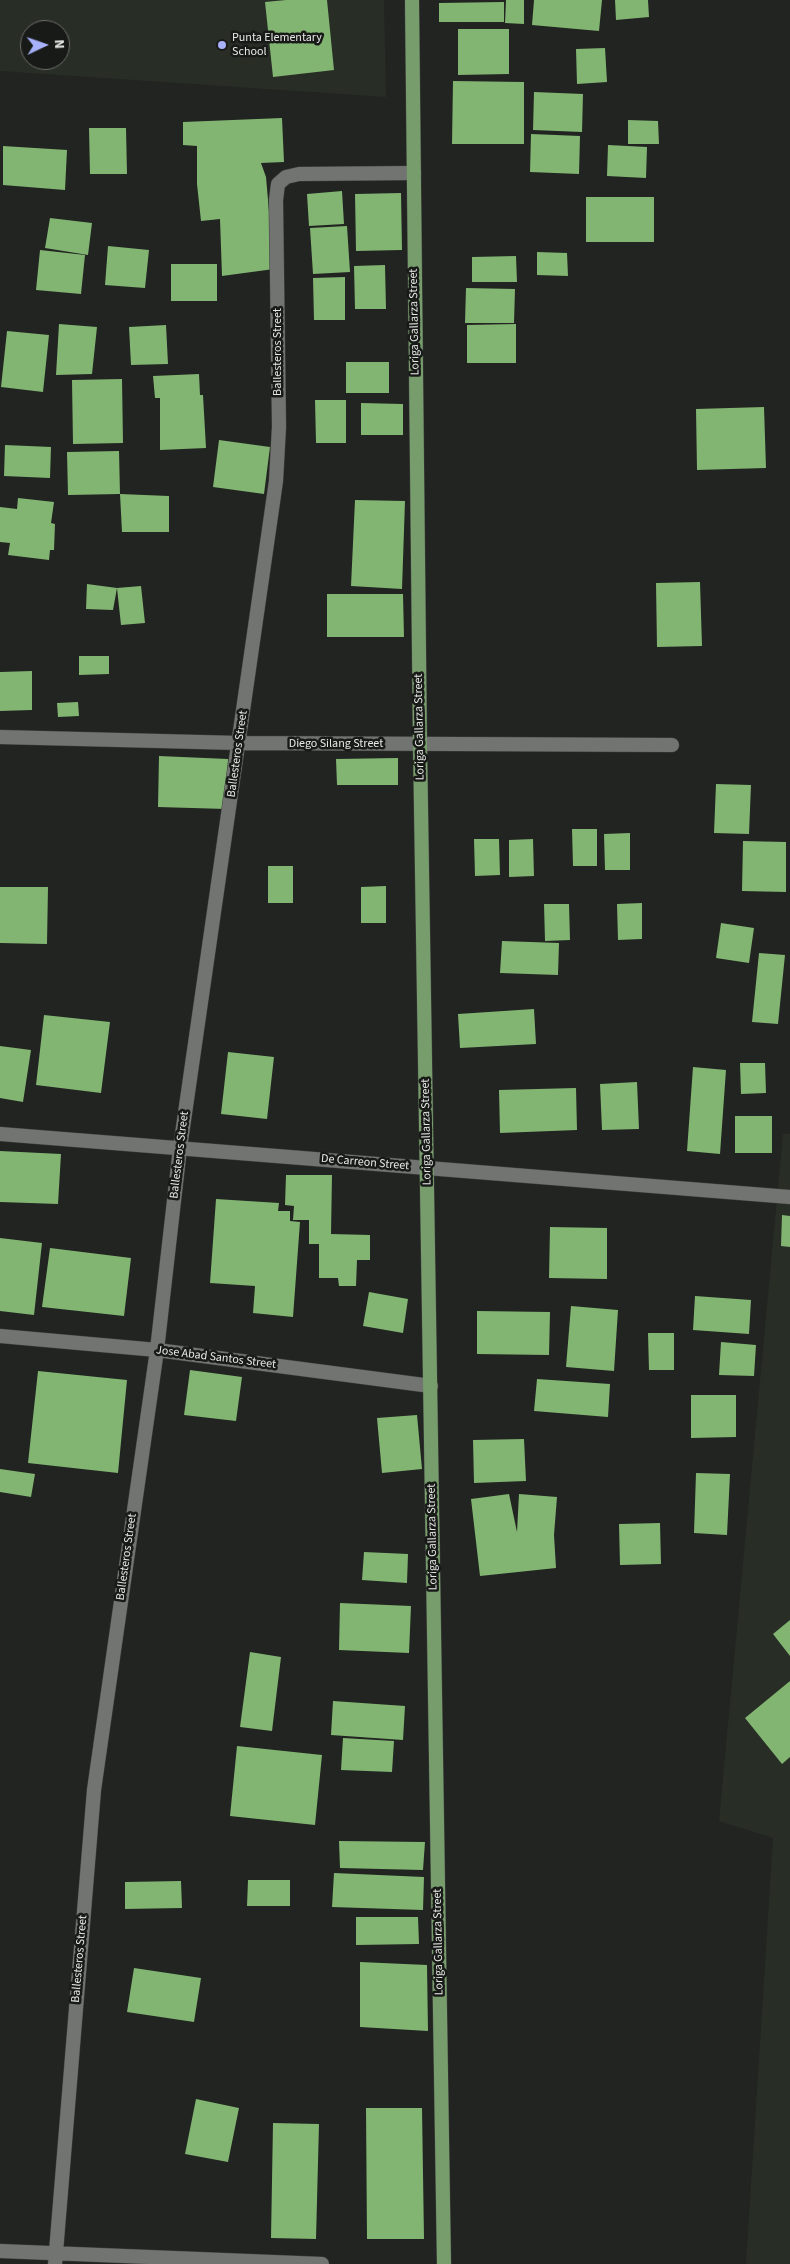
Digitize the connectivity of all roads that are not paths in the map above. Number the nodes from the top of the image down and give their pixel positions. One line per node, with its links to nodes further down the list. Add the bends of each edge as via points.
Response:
1 (412, 0): 2 (main road, Loriga Gallarza Street)
2 (414, 173): 4 (street, Ballesteros Street, via 299,174 286,177 278,184 279,427 276,481); 5 (main road, Loriga Gallarza Street)
3 (0, 737): 4 (street, Diego Silang Street)
4 (239, 743): 5 (street, Diego Silang Street); 8 (street, Ballesteros Street)
5 (420, 744): 6 (street, Diego Silang Street); 9 (main road, Loriga Gallarza Street)
6 (672, 745)
7 (0, 1134): 8 (street, De Carreon Street)
8 (180, 1148): 9 (street, De Carreon Street); 12 (street, Ballesteros Street)
9 (427, 1168): 10 (street, De Carreon Street); 13 (main road, Loriga Gallarza Street)
10 (790, 1197)
11 (0, 1336): 12 (street, Jose Abad Santos Street)
12 (157, 1350): 13 (street, Jose Abad Santos Street); 15 (street, Ballesteros Street, via 94,1790)
13 (431, 1386): 17 (main road, Loriga Gallarza Street)
14 (0, 2251): 15 (street)
15 (55, 2259): 16 (street)
16 (322, 2264)
17 (444, 2264)

